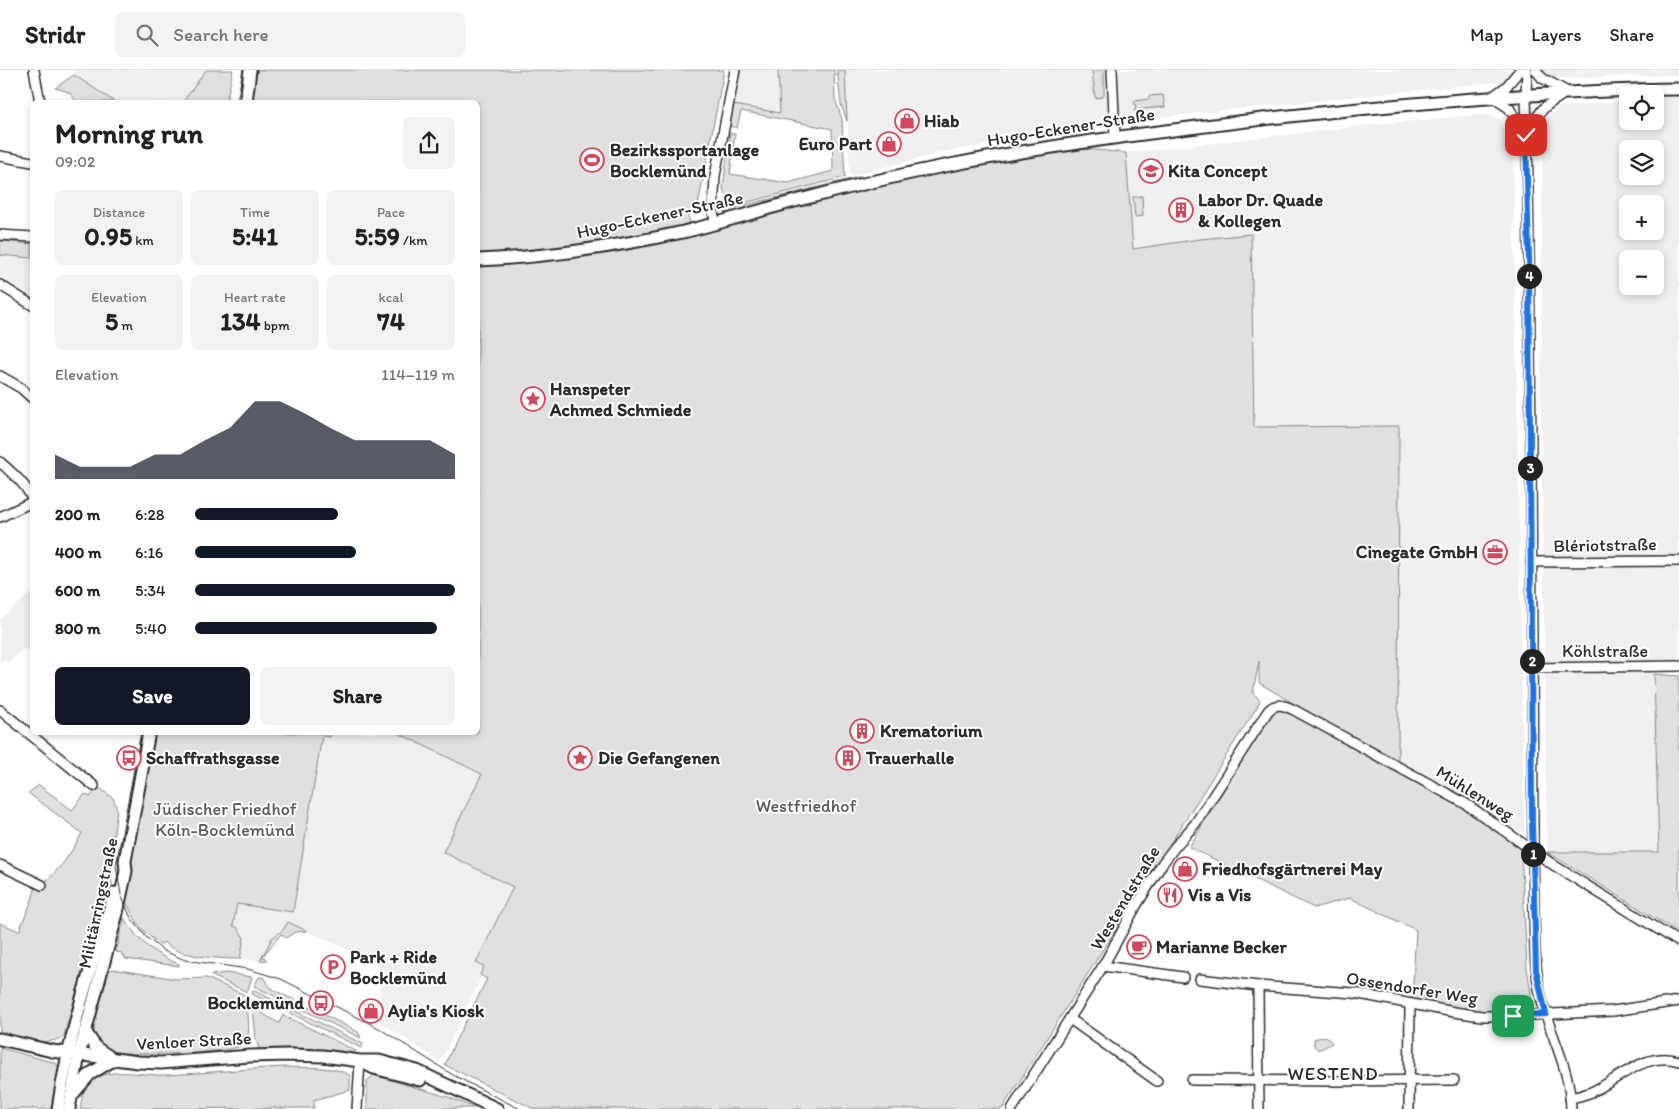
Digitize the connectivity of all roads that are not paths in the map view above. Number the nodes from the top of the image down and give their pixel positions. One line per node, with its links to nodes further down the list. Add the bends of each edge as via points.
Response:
1 (34, 70): 12 (street)
2 (250, 70): 13 (main road)
3 (735, 70): 18 (street, via 715,176 713,213)
4 (1112, 70): 15 (street)
5 (1520, 70): 11 (street, via 1506,87)
6 (1527, 70): 10 (street)
7 (1536, 70): 9 (street, via 1542,78)
8 (1679, 88): 9 (main road, Hugo-Eckener-Straße)
9 (1566, 91): 10 (main road, Hugo-Eckener-Straße); 14 (street, via 1542,111)
10 (1526, 94): 11 (main road, Hugo-Eckener-Straße); 14 (street)
11 (1492, 97): 14 (street, via 1512,112); 15 (main road, Hugo-Eckener-Straße, via 1371,107)
12 (40, 100)
13 (246, 100)
14 (1526, 135): 31 (street)
15 (1114, 137): 18 (main road, Hugo-Eckener-Straße, via 917,171)
16 (0, 156): 17 (street)
17 (30, 162)
18 (716, 223): 21 (main road, Hugo-Eckener-Straße, via 579,251)
19 (0, 235): 20 (street)
20 (30, 237)
21 (480, 260)
22 (0, 285): 23 (street)
23 (30, 304)
24 (0, 376): 25 (street)
25 (30, 396)
26 (0, 462): 27 (street, via 19,480)
27 (30, 497)
28 (30, 501): 29 (street)
29 (0, 517)
30 (1679, 561): 31 (street, Blériotstraße)
31 (1531, 562): 33 (street)
32 (1679, 666): 33 (street, Köhlstraße)
33 (1532, 668): 40 (street)
34 (1271, 708): 40 (street, Mühlenweg, via 1284,705 1398,766 1466,804); 45 (street, Westendstraße, via 1195,824 1162,864)
35 (0, 710): 36 (street)
36 (30, 734)
37 (31, 735): 39 (street)
38 (148, 735): 41 (main road, Militärringstraße)
39 (94, 786)
40 (1533, 850): 44 (street, Mühlenweg); 51 (street, via 1536,970)
41 (125, 861): 53 (main road, Militärringstraße, via 126,871 117,913); 54 (main road)
42 (0, 865): 43 (street)
43 (42, 885)
44 (1679, 942)
45 (1104, 966): 46 (street); 52 (street, Westendstraße)
46 (1183, 977)
47 (1200, 979): 48 (street, Ossendorfer Weg)
48 (1258, 986): 50 (street, Ossendorfer Weg, via 1354,993); 64 (street)
49 (1679, 1001): 51 (street, Ossendorfer Weg, via 1613,1011)
50 (1410, 1004): 51 (street, Ossendorfer Weg, via 1482,1016); 65 (street)
51 (1546, 1014): 67 (street, via 1564,1063)
52 (1070, 1019): 63 (street); 72 (street, Westendstraße)
53 (85, 1032): 57 (main road, Militärringstraße); 58 (main road, via 96,1048)
54 (73, 1033): 56 (main road, via 55,1046); 57 (main road)
55 (0, 1039): 56 (main road, Venloer Straße)
56 (36, 1048): 57 (main road, Venloer Straße)
57 (74, 1054): 58 (main road, Venloer Straße); 66 (main road, Militärringstraße); 68 (main road, Militärringstraße)
58 (114, 1060): 59 (main road, Venloer Straße, via 161,1063 289,1055); 66 (main road, via 90,1074)
59 (360, 1061): 70 (street); 71 (main road, Venloer Straße, via 374,1068 435,1081)
60 (1679, 1061): 67 (street, via 1663,1059 1633,1067 1589,1093)
61 (1192, 1080): 64 (street)
62 (1454, 1080): 65 (street)
63 (1158, 1081)
64 (1258, 1081): 65 (street); 73 (street)
65 (1410, 1081): 74 (street)
66 (72, 1096): 69 (main road, Militärringstraße)
67 (1570, 1098): 75 (street)
68 (58, 1109)
69 (69, 1109)
70 (357, 1109)
71 (497, 1109)
72 (1012, 1109)
73 (1259, 1109)
74 (1409, 1109)
75 (1570, 1109)

